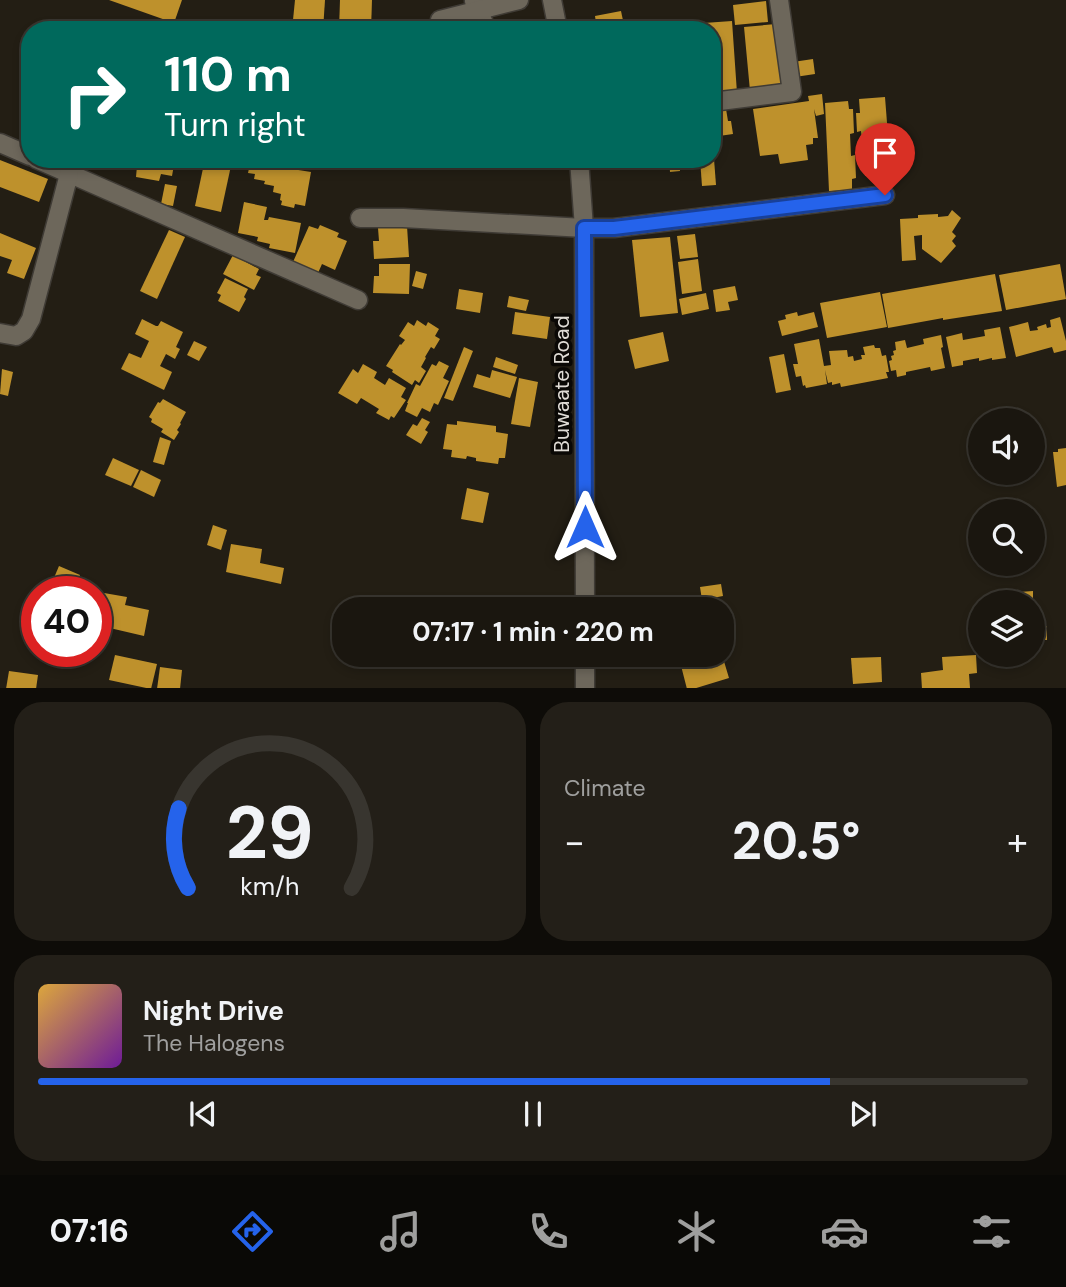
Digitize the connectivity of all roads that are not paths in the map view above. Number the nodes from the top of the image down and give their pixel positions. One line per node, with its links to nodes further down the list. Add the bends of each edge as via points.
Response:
1 (519, 0): 4 (street)
2 (552, 0): 7 (street)
3 (779, 0): 8 (street, via 792,92)
4 (475, 5): 5 (street); 6 (street)
5 (440, 20)
6 (483, 21)
7 (556, 21)
8 (721, 101)
9 (0, 143): 10 (street)
10 (21, 152)
11 (56, 168): 13 (street)
12 (580, 168): 16 (street, Buwaate Road)
13 (69, 174): 17 (street); 18 (street, via 31,319 16,336)
14 (885, 195): 16 (street)
15 (360, 218): 16 (street)
16 (584, 228): 19 (street, Buwaate Road)
17 (358, 300)
18 (0, 333)
19 (585, 597)
20 (585, 667): 21 (street)
21 (585, 688)

